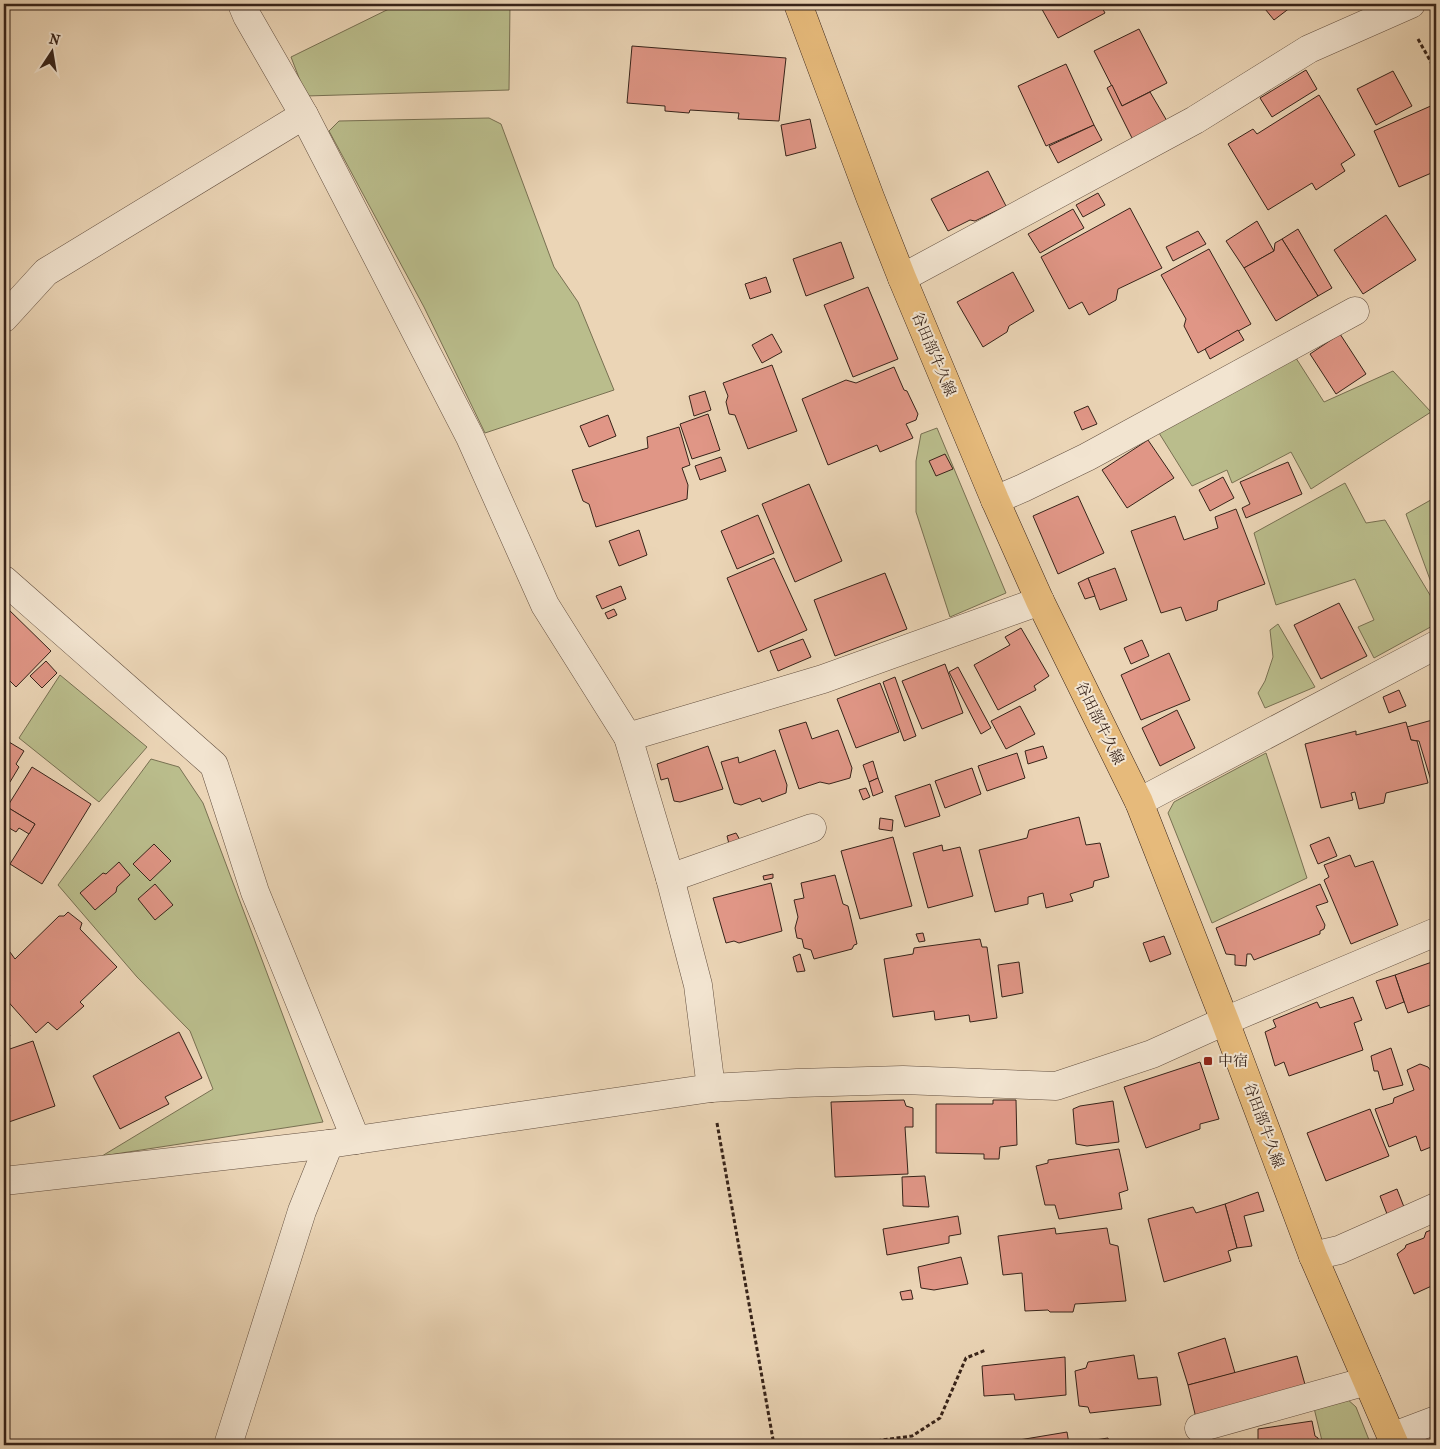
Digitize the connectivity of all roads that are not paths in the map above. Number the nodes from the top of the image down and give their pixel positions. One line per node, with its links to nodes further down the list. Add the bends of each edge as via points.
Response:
1 (242, 4): 4 (street)
2 (798, 4): 5 (main road, 谷田部牛久線)
3 (1411, 4): 5 (street, via 1309,49 1195,120)
4 (304, 116): 7 (street, via 46,272); 12 (street, via 470,437 545,605)
5 (902, 278): 8 (main road, 谷田部牛久線)
6 (1355, 311): 8 (street, via 1087,457)
7 (4, 318)
8 (994, 500): 10 (main road, 谷田部牛久線)
9 (4, 580): 19 (street, via 214,765 254,892)
10 (1040, 602): 12 (street, via 823,679); 13 (main road, 谷田部牛久線)
11 (1436, 645): 13 (street)
12 (628, 738): 15 (street)
13 (1139, 802): 17 (main road, 谷田部牛久線)
14 (812, 828): 15 (street)
15 (670, 878): 18 (street, via 698,985)
16 (1436, 932): 17 (street)
17 (1226, 1021): 18 (street, via 1152,1054 1056,1086 903,1080); 23 (main road, 谷田部牛久線)
18 (711, 1088): 19 (street)
19 (356, 1140): 20 (street)
20 (328, 1144): 21 (street); 28 (street, via 302,1211)
21 (4, 1181)
22 (1436, 1207): 23 (street, via 1339,1250)
23 (1313, 1256): 24 (main road, 谷田部牛久線)
24 (1367, 1381): 26 (street); 27 (main road, 谷田部牛久線)
25 (1436, 1420): 27 (street)
26 (1199, 1428)
27 (1393, 1441)
28 (228, 1445)

